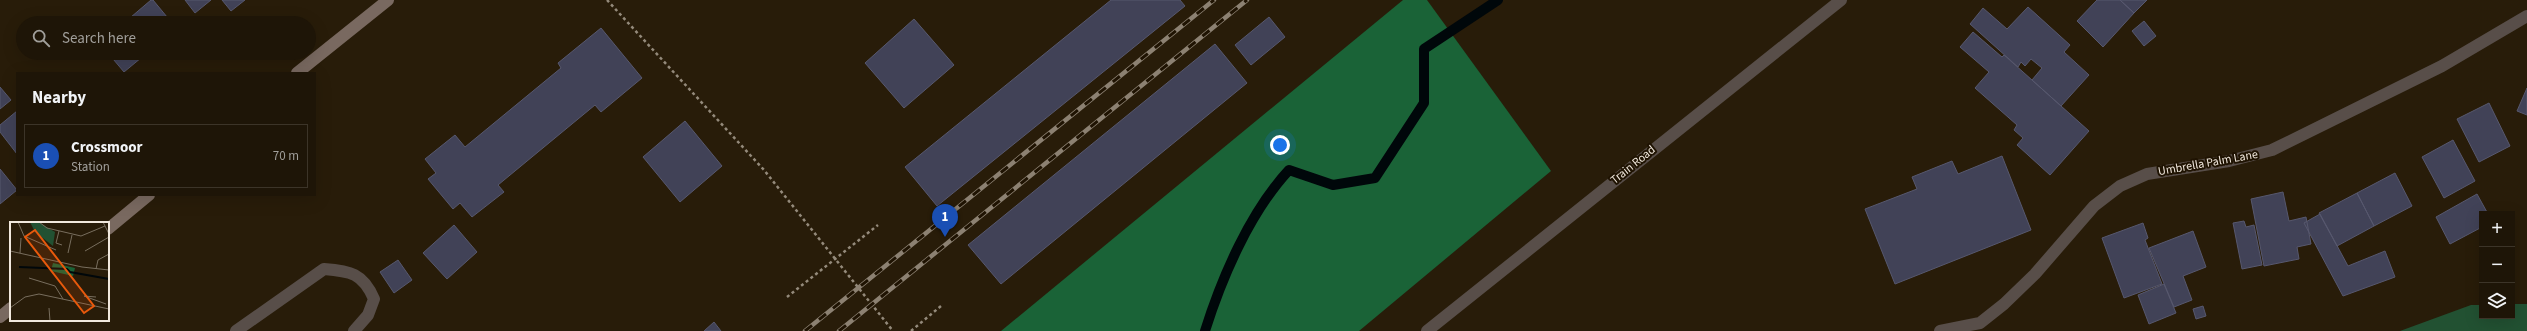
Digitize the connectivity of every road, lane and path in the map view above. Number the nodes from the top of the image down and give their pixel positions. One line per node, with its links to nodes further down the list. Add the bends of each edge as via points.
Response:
1 (388, 0): 5 (street)
2 (608, 0): 11 (path, via 764,170)
3 (1841, 0): 20 (street, Train Road)
4 (2527, 16): 21 (street, Umbrella Palm Lane, via 2442,66 2272,150 2230,161 2147,174 2120,186 2094,206 2035,274 2004,304 1980,322)
5 (316, 58)
6 (313, 60): 7 (street)
7 (298, 72)
8 (148, 196): 10 (street)
9 (878, 225): 11 (path)
10 (109, 227)
11 (836, 259): 12 (path); 18 (path)
12 (788, 297)
13 (941, 306): 19 (path)
14 (10, 309): 15 (street)
15 (0, 317)
16 (236, 331): 17 (street, via 324,269 348,271 361,278 370,288 374,299 368,315)
17 (354, 331)
18 (893, 331)
19 (911, 331)
20 (1427, 331)
21 (1940, 331)

